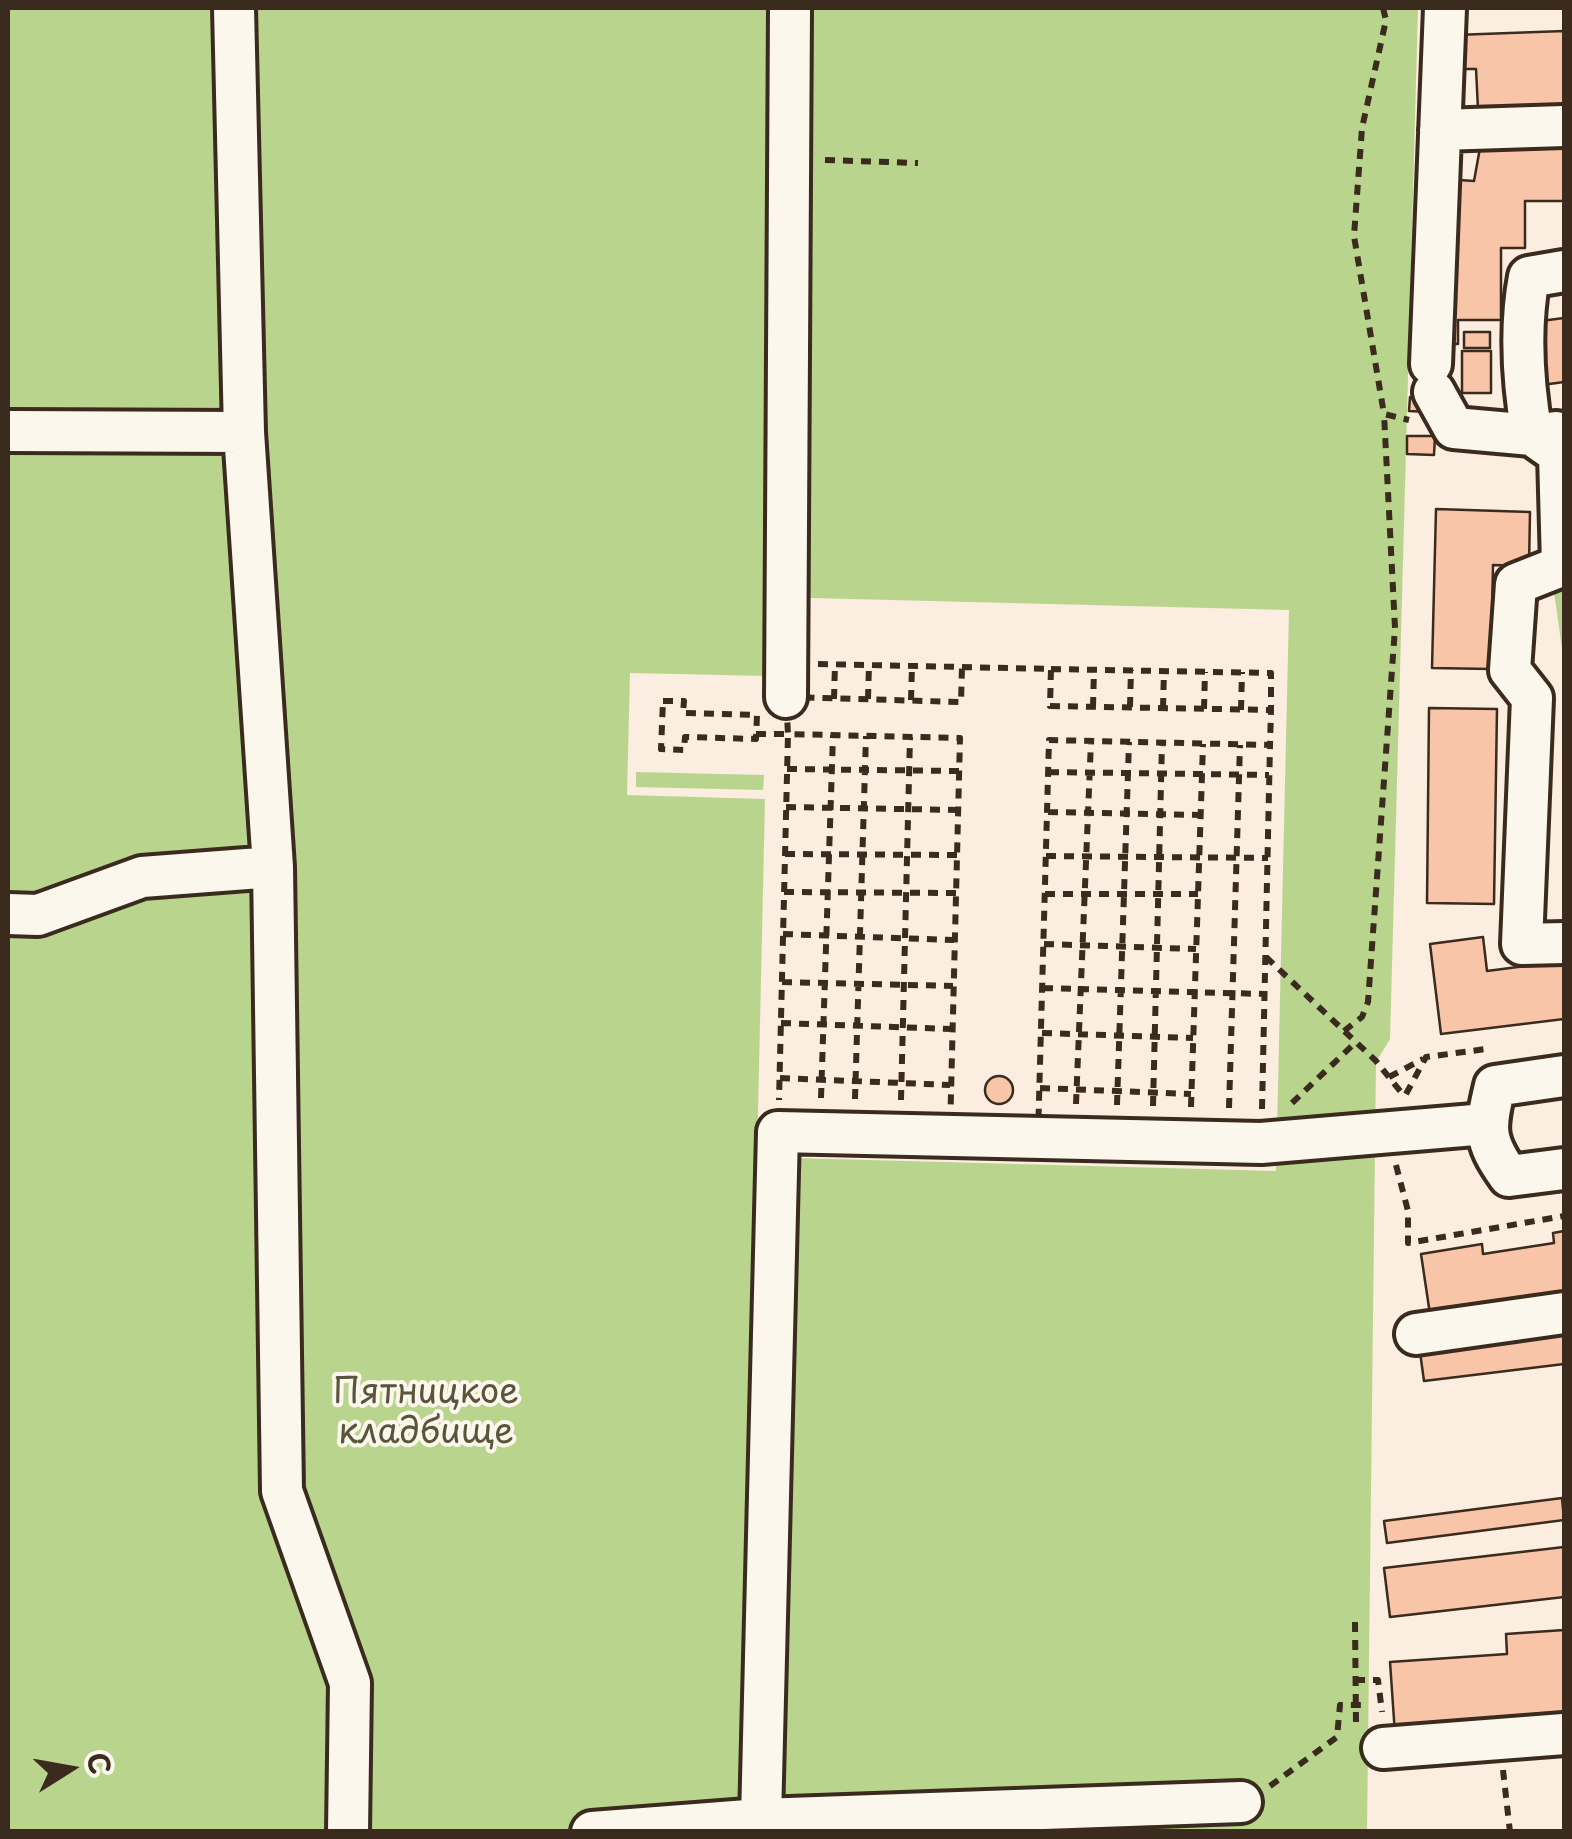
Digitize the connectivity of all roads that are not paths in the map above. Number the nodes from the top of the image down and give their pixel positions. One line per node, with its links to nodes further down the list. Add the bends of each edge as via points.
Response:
1 (234, 8): 8 (street)
2 (790, 8): 12 (street)
3 (1445, 8): 5 (street)
4 (1564, 126): 5 (street)
5 (1440, 130): 9 (street, via 1433,378 1454,428)
6 (1564, 272): 9 (street, via 1528,276 1522,309 1524,392)
7 (8, 431): 8 (street)
8 (244, 432): 13 (street)
9 (1548, 433): 10 (street, via 1558,454)
10 (1563, 565): 11 (street, via 1516,584 1510,670)
11 (1548, 696): 15 (street, via 1522,944)
12 (786, 698)
13 (273, 867): 14 (street, via 142,876 38,915); 25 (street, via 282,1491 350,1683)
14 (8, 914)
15 (1564, 942)
16 (1564, 1076): 17 (street, via 1495,1086)
17 (1486, 1124): 18 (street, via 1489,1149 1509,1176); 24 (street, via 1202,1140 778,1132)
18 (1564, 1170)
19 (1564, 1313): 20 (street)
20 (1416, 1334)
21 (1564, 1734): 22 (street)
22 (1369, 1744)
23 (1240, 1802): 24 (street)
24 (761, 1819): 26 (street)
25 (348, 1832)
26 (592, 1832)

